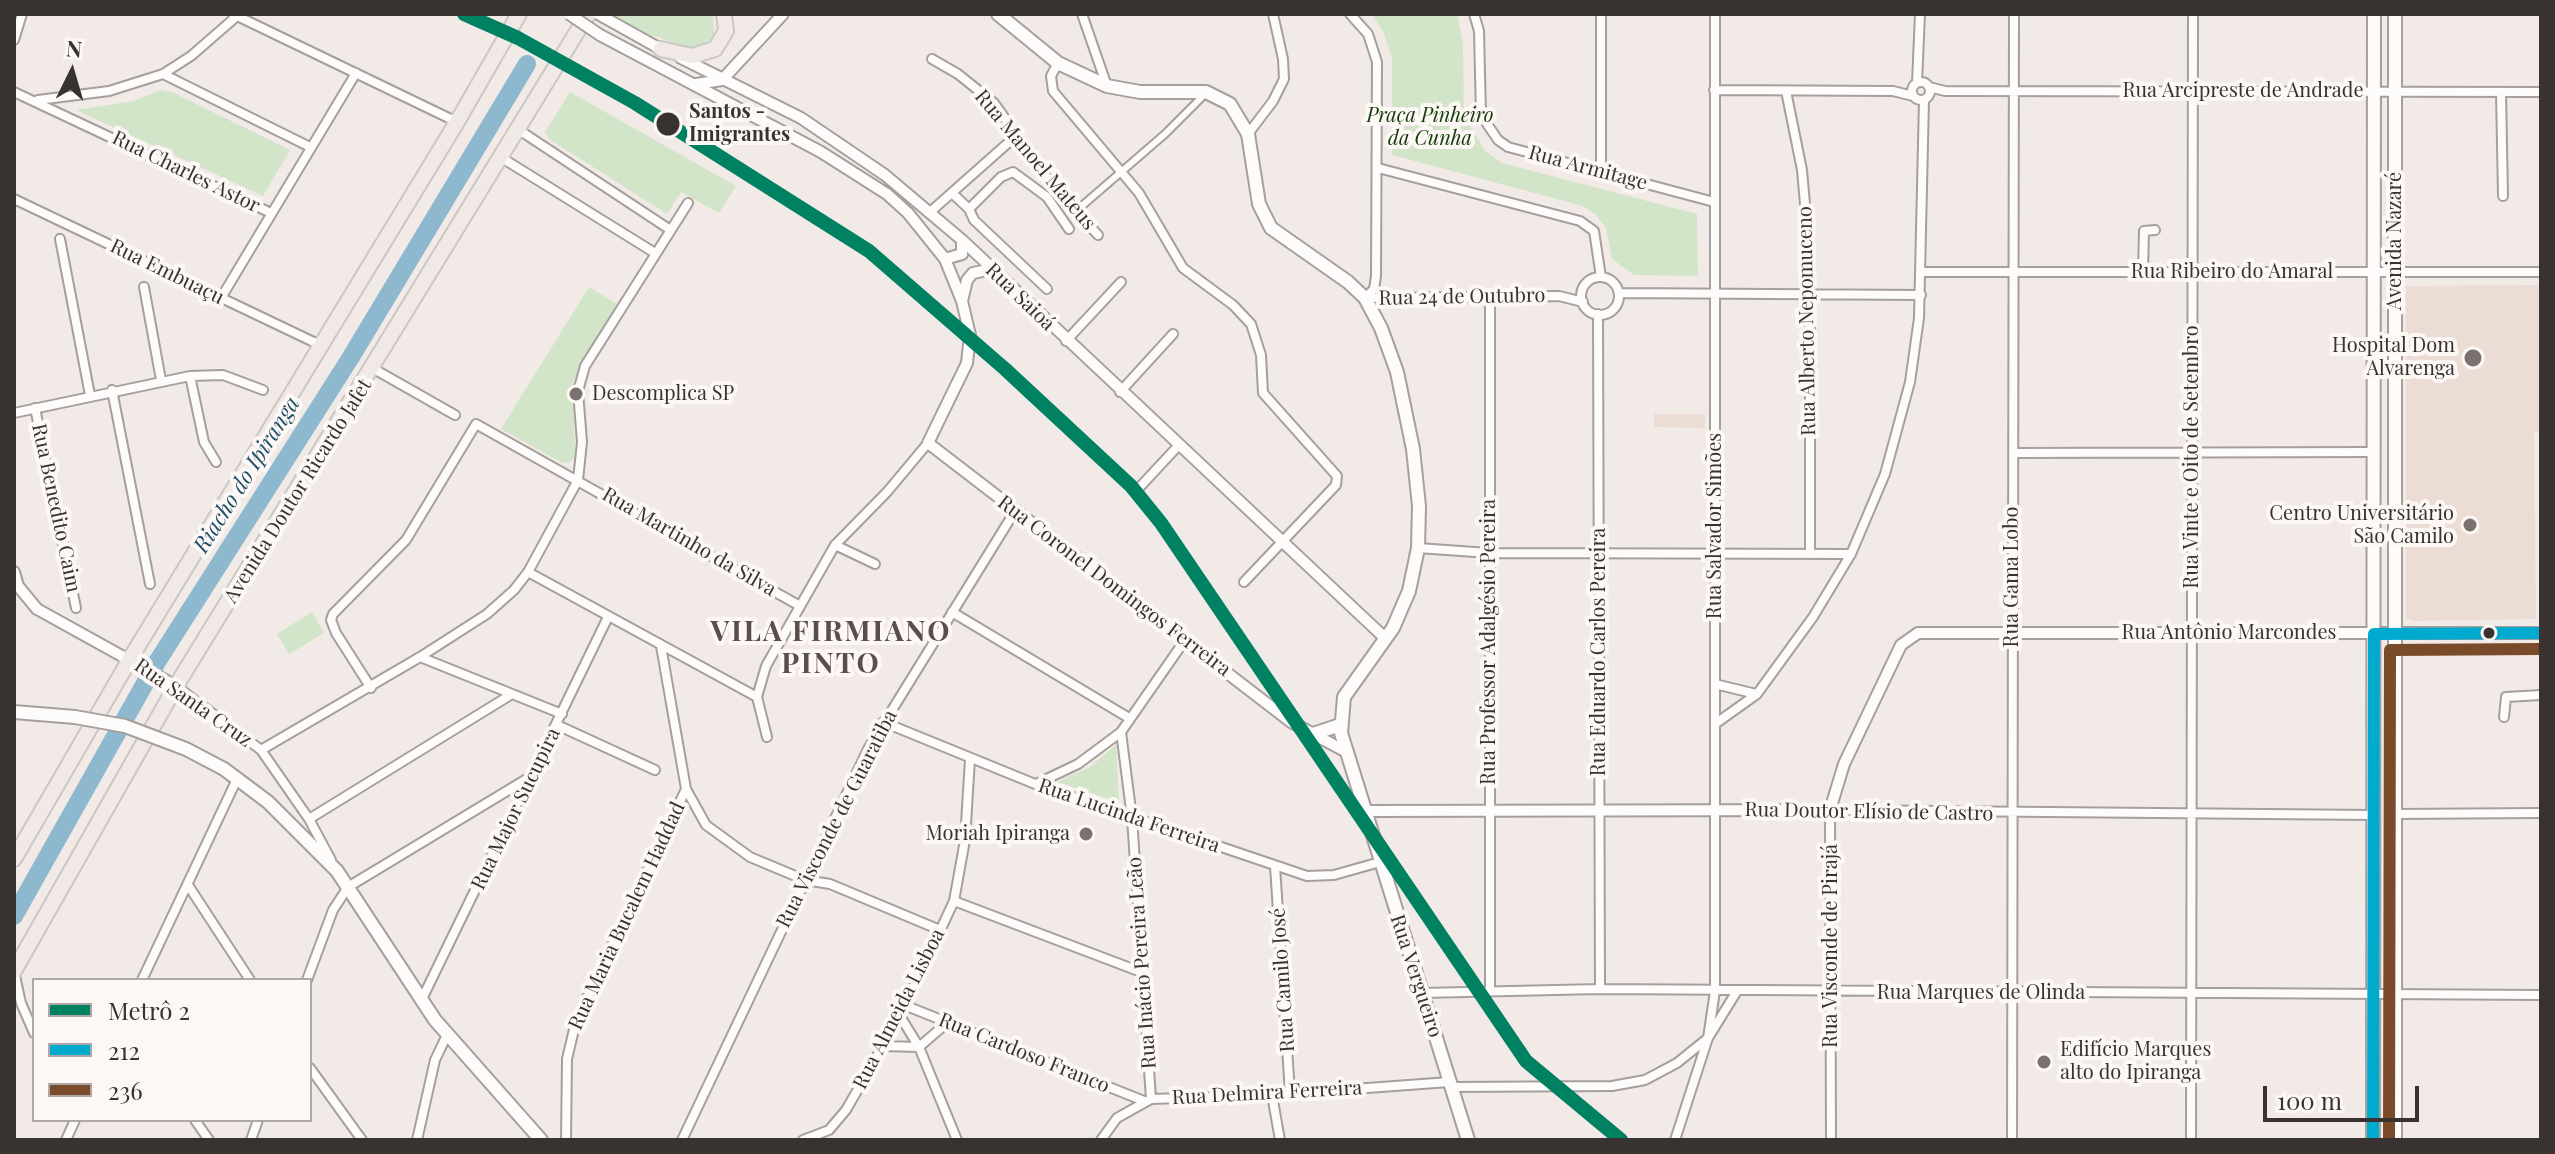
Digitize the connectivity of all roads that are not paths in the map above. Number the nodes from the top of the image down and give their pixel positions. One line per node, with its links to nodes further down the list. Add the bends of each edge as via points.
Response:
1 (22, 14): 21 (street)
2 (519, 14): 45 (main road)
3 (569, 14): 28 (street, bridge)
4 (588, 14): 46 (main road, Avenida Doutor Ricardo Jafet)
5 (724, 14): 22 (main road, via 726,31 715,49 692,56)
6 (783, 14): 27 (street)
7 (998, 14): 24 (main road)
8 (1082, 14): 30 (street)
9 (1273, 14): 47 (street, via 1284,79)
10 (1350, 14): 51 (street, via 1368,34 1377,62)
11 (1474, 14): 53 (street, Rua Armitage, via 1479,99 1487,128 1508,147)
12 (1601, 14): 53 (street)
13 (1715, 14): 31 (street, Rua Salvador Simões)
14 (1920, 14): 29 (street)
15 (2014, 14): 40 (street, Rua Gama Lobo)
16 (2193, 14): 37 (street, Rua Vinte e Oito de Setembro)
17 (2374, 14): 32 (main road, Avenida Nazaré)
18 (2395, 14): 33 (main road, Avenida Nazaré)
19 (235, 15): 25 (street); 26 (street)
20 (603, 17): 22 (street, Rua Saioá)
21 (14, 40)
22 (661, 49): 27 (street, Rua Saioá)
23 (932, 59): 48 (street, Rua Manoel Mateus, via 979,88)
24 (1058, 63): 30 (main road); 52 (street, via 1051,76 1053,91)
25 (356, 73): 45 (street); 49 (street)
26 (163, 74): 44 (street, via 109,91); 49 (street)
27 (725, 78): 28 (street, via 710,84); 62 (street, Rua Saioá, via 851,150)
28 (682, 81): 70 (street, via 821,152 887,194)
29 (1921, 84): 35 (street, Rua Arcipreste de Andrade); 36 (street, Rua Arcipreste de Andrade); 43 (street); 43 (street)
30 (1107, 86): 39 (main road)
31 (1714, 90): 34 (street, Rua Arcipreste de Andrade); 57 (street, Rua Salvador Simões)
32 (2374, 90): 33 (street, Rua Arcipreste de Andrade); 37 (street, Rua Arcipreste de Andrade); 75 (main road, Avenida Nazaré)
33 (2395, 90): 41 (street, Rua Arcipreste de Andrade); 76 (main road, Avenida Nazaré)
34 (1786, 91): 35 (street, Rua Arcipreste de Andrade); 89 (street, Rua Alberto Nepomuceno, via 1804,186)
35 (1893, 91): 43 (street, Rua Arcipreste de Andrade)
36 (1945, 91): 40 (street, Rua Arcipreste de Andrade); 43 (street, Rua Arcipreste de Andrade)
37 (2192, 91): 40 (street, Rua Arcipreste de Andrade); 74 (street, Rua Vinte e Oito de Setembro)
38 (14, 92): 44 (street, Rua Charles Astor)
39 (1206, 92): 47 (main road, Rua Vergueiro, via 1230,104); 52 (street)
40 (2013, 92): 78 (street, Rua Gama Lobo)
41 (2501, 92): 42 (street, Rua Arcipreste de Andrade); 55 (street)
42 (2541, 92)
43 (1920, 98): 72 (street)
44 (36, 100): 61 (street, Rua Charles Astor)
45 (457, 122): 97 (main road)
46 (519, 130): 50 (main road, Avenida Doutor Ricardo Jafet); 63 (street)
47 (1248, 134): 91 (main road, Rua Vergueiro, via 1259,204 1271,228)
48 (1017, 135): 54 (street); 60 (street, Rua Manoel Mateus)
49 (310, 147): 61 (street)
50 (502, 158): 69 (street); 98 (main road, Avenida Doutor Ricardo Jafet)
51 (1378, 168): 79 (street, via 1580,221 1594,231); 91 (street, via 1375,284)
52 (1119, 171): 60 (street); 118 (street, via 1152,212 1183,268 1251,324 1261,355 1263,393 1337,476 1336,485)
53 (1601, 171): 57 (street, Rua Armitage)
54 (952, 193): 59 (street); 62 (street)
55 (2503, 196)
56 (14, 199): 90 (street, Rua Embuaçu)
57 (1714, 202): 84 (street, Rua Salvador Simões)
58 (688, 203): 63 (street)
59 (969, 209): 64 (street, via 1013,172 1047,197); 83 (street, via 974,220)
60 (1076, 211): 66 (street, Rua Manoel Mateus)
61 (271, 213): 90 (street)
62 (929, 213): 68 (street, Rua Saioá)
63 (669, 229): 69 (street)
64 (1069, 229)
65 (2155, 230): 73 (street, via 2144,231)
66 (1098, 235)
67 (60, 239): 104 (street)
68 (962, 240): 70 (street, via 962,254); 71 (street, Rua Saioá)
69 (655, 253): 115 (street, via 585,366 578,391)
70 (945, 259): 92 (street)
71 (992, 269): 92 (street, via 973,273); 96 (street, Rua Saioá)
72 (1922, 272): 78 (street, Rua Ribeiro do Amaral); 87 (street)
73 (2143, 272): 74 (street, Rua Ribeiro do Amaral); 78 (street, Rua Ribeiro do Amaral)
74 (2192, 272): 75 (street, Rua Ribeiro do Amaral); 113 (street, Rua Vinte e Oito de Setembro)
75 (2374, 272): 76 (street, Rua Ribeiro do Amaral); 111 (main road, Avenida Nazaré)
76 (2395, 272): 77 (street, Rua Ribeiro do Amaral); 140 (main road, Avenida Nazaré)
77 (2541, 272)
78 (2013, 273): 112 (street, Rua Gama Lobo)
79 (1601, 277): 82 (street); 85 (street, via 1613,282)
80 (1121, 282): 96 (street)
81 (144, 287): 100 (street)
82 (1584, 287): 88 (street, Rua 24 de Outubro); 93 (street)
83 (1047, 289)
84 (1715, 292): 85 (street); 89 (street); 122 (street, Rua Salvador Simões)
85 (1619, 293): 94 (street, via 1614,309)
86 (1490, 295): 88 (street, Rua 24 de Outubro); 91 (street, Rua 24 de Outubro); 124 (street, Rua Professor Adalgésio Pereira)
87 (1921, 295): 89 (street); 125 (street, via 1897,436)
88 (1559, 296): 93 (street, Rua 24 de Outubro)
89 (1811, 296): 123 (street, Rua Alberto Nepomuceno)
90 (221, 298): 97 (street, Rua Embuaçu)
91 (1365, 298): 120 (main road, Rua Vergueiro, via 1397,372 1409,421)
92 (962, 301): 109 (street, via 969,355)
93 (1583, 302): 94 (street)
94 (1598, 314): 121 (street, Rua Eduardo Carlos Pereira)
95 (1173, 334): 103 (street)
96 (1066, 341): 103 (street, Rua Saioá)
97 (320, 345): 145 (main road)
98 (374, 369): 108 (street); 146 (main road, Avenida Doutor Ricardo Jafet)
99 (190, 376): 100 (street); 102 (street, via 223,375); 114 (street, via 204,442)
100 (161, 380): 101 (street)
101 (112, 390): 104 (street); 130 (street)
102 (263, 390)
103 (1120, 392): 110 (street, Rua Saioá)
104 (90, 395): 106 (street)
105 (14, 402): 107 (street)
106 (35, 408): 107 (street); 132 (street, Rua Benedito Caim)
107 (15, 412)
108 (455, 415)
109 (928, 443): 117 (street, Rua Coronel Domingos Ferreira); 119 (street)
110 (1178, 446): 116 (street); 118 (street, Rua Saioá)
111 (2374, 452): 113 (street); 139 (main road, Avenida Nazaré)
112 (2013, 453): 113 (street); 138 (street, Rua Gama Lobo)
113 (2193, 453): 136 (street, Rua Vinte e Oito de Setembro)
114 (216, 462)
115 (578, 480): 128 (street); 131 (street, Rua Martinho da Silva); 148 (street, Rua Martinho da Silva, via 476,424 406,540 331,620)
116 (1138, 489)
117 (1015, 511): 133 (street, Rua Visconde de Guaratiba); 142 (street, Rua Coronel Domingos Ferreira)
118 (1280, 542): 129 (street); 141 (street, Rua Saioá)
119 (835, 545): 126 (street); 131 (street)
120 (1418, 548): 124 (street); 141 (main road, Rua Vergueiro, via 1409,591)
121 (1600, 552): 122 (street); 124 (street); 173 (street, Rua Eduardo Carlos Pereira)
122 (1715, 552): 123 (street); 147 (street, Rua Salvador Simões)
123 (1810, 552): 125 (street)
124 (1489, 553): 172 (street, Rua Professor Adalgésio Pereira)
125 (1851, 554): 150 (street)
126 (875, 564)
127 (14, 572): 145 (street, Rua Santa Cruz, via 37,609)
128 (528, 572): 134 (street); 144 (street, via 487,614)
129 (1244, 582)
130 (150, 584)
131 (800, 606): 152 (street, via 766,666)
132 (76, 608)
133 (952, 612): 156 (street); 157 (street, Rua Visconde de Guaratiba)
134 (608, 617): 143 (street); 154 (street, Rua Major Sucupira)
135 (1918, 633): 138 (street, Rua Antônio Marcondes); 175 (street, Rua Visconde de Pirajá, via 1901,645 1844,764)
136 (2192, 633): 138 (street, Rua Antônio Marcondes); 139 (street, Rua Antônio Marcondes); 179 (street, Rua Vinte e Oito de Setembro)
137 (2541, 633): 140 (street, Rua Antônio Marcondes)
138 (2011, 634): 178 (street, Rua Gama Lobo)
139 (2374, 634): 140 (street, Rua Antônio Marcondes); 181 (main road, Avenida Nazaré)
140 (2396, 634): 180 (main road, Avenida Nazaré)
141 (1386, 639): 160 (main road, Rua Vergueiro, via 1349,686)
142 (1185, 640): 156 (street); 162 (street, Rua Coronel Domingos Ferreira)
143 (661, 646): 152 (street); 171 (street)
144 (420, 657): 148 (street); 149 (street)
145 (135, 662): 146 (street, Rua Santa Cruz); 184 (main road)
146 (171, 683): 164 (street, Rua Santa Cruz); 193 (main road, Avenida Doutor Ricardo Jafet)
147 (1715, 684): 150 (street); 158 (street, Rua Salvador Simões)
148 (371, 688): 164 (street)
149 (512, 694): 154 (street); 183 (street)
150 (1757, 694): 158 (street)
151 (2541, 695): 155 (street, via 2506,697)
152 (757, 697): 163 (street)
153 (14, 712): 168 (main road, Rua Santa Cruz, bridge, via 125,726 162,738)
154 (562, 714): 159 (street, Rua Major Sucupira)
155 (2504, 717)
156 (1129, 718): 161 (street)
157 (883, 722): 166 (street, Rua Lucinda Ferreira); 188 (street, Rua Visconde de Guaratiba)
158 (1715, 724): 174 (street, Rua Salvador Simões)
159 (557, 725): 167 (street); 169 (street, Rua Major Sucupira)
160 (1340, 725): 162 (main road); 165 (main road, Rua Vergueiro)
161 (1121, 732): 170 (street, via 1078,764); 182 (street, Rua Inácio Pereira Leão)
162 (1310, 735): 165 (street, Rua Coronel Domingos Ferreira)
163 (767, 737)
164 (261, 750): 183 (street, Rua Santa Cruz)
165 (1343, 750): 176 (main road, Rua Vergueiro)
166 (970, 759): 170 (street, Rua Lucinda Ferreira); 191 (street, Rua Almeida Lisboa, via 965,840)
167 (655, 770)
168 (238, 777): 187 (main road, Rua Santa Cruz); 189 (street)
169 (531, 777): 190 (street); 209 (street, Rua Major Sucupira)
170 (1035, 784): 182 (street, Rua Lucinda Ferreira)
171 (686, 789): 188 (street, via 706,825 721,839); 230 (street, Rua Maria Bucalem Haddad, via 576,1021 567,1059)
172 (1489, 810): 173 (street, Rua Doutor Elísio de Castro); 176 (street, Rua Doutor Elísio de Castro); 198 (street, Rua Professor Adalgésio Pereira)
173 (1599, 810): 174 (street, Rua Doutor Elísio de Castro); 199 (street, Rua Eduardo Carlos Pereira)
174 (1715, 810): 175 (street, Rua Doutor Elísio de Castro); 200 (street, Rua Salvador Simões)
175 (1830, 810): 178 (street, Rua Doutor Elísio de Castro); 203 (street, Rua Visconde de Pirajá)
176 (1366, 811): 185 (main road, Rua Vergueiro)
177 (2541, 813): 180 (street)
178 (2012, 814): 179 (street, Rua Doutor Elísio de Castro); 205 (street, Rua Gama Lobo)
179 (2193, 814): 181 (street, Rua Doutor Elísio de Castro); 204 (street, Rua Vinte e Oito de Setembro)
180 (2394, 814): 207 (main road, Avenida Nazaré)
181 (2373, 815): 206 (main road, Avenida Nazaré)
182 (1132, 818): 186 (street, Rua Lucinda Ferreira); 194 (street, Rua Inácio Pereira Leão)
183 (309, 819): 187 (street, Rua Santa Cruz)
184 (14, 859)
185 (1380, 862): 186 (street, Rua Lucinda Ferreira, via 1322,877); 202 (main road, Rua Vergueiro)
186 (1275, 866): 222 (street, Rua Camilo José)
187 (337, 871): 190 (main road, Rua Santa Cruz)
188 (805, 880): 192 (street, via 830,884); 231 (street, Rua Visconde de Guaratiba)
189 (188, 885): 195 (street); 196 (street)
190 (348, 887): 197 (street, via 327,922); 209 (main road, Rua Santa Cruz)
191 (954, 901): 192 (street, Rua Almeida Lisboa); 194 (street)
192 (940, 930): 210 (street, Rua Almeida Lisboa)
193 (14, 971): 213 (street)
194 (1141, 972): 224 (street, Rua Inácio Pereira Leão)
195 (143, 978)
196 (249, 978)
197 (308, 978)
198 (1490, 989): 199 (street, Rua Marques de Olinda); 202 (street, Rua Marques de Olinda)
199 (1600, 989): 200 (street, Rua Marques de Olinda)
200 (1715, 991): 201 (street, Rua Marques de Olinda); 215 (street, Rua Salvador Simões)
201 (1737, 991): 203 (street, Rua Marques de Olinda); 215 (street, Rua Salvador Simões)
202 (1422, 993): 221 (main road, Rua Vergueiro)
203 (1832, 993): 205 (street, Rua Marques de Olinda); 238 (street, Rua Visconde de Pirajá)
204 (2192, 993): 205 (street, Rua Marques de Olinda); 206 (street, Rua Marques de Olinda); 240 (street, Rua Vinte e Oito de Setembro)
205 (2012, 994): 239 (street, Rua Gama Lobo)
206 (2373, 995): 207 (street, Rua Marques de Olinda); 241 (main road, Avenida Nazaré)
207 (2396, 995): 208 (street, Rua Marques de Olinda); 242 (main road, Avenida Nazaré)
208 (2541, 995)
209 (421, 1001): 214 (main road, Rua Santa Cruz)
210 (904, 1005): 211 (street, Rua Almeida Lisboa); 212 (street, Rua Cardoso Franco)
211 (900, 1016): 216 (street, Rua Almeida Lisboa); 217 (street)
212 (948, 1022): 217 (street); 224 (street, Rua Cardoso Franco)
213 (32, 1028)
214 (447, 1035): 228 (street, via 435,1060); 229 (main road, Rua Santa Cruz)
215 (1708, 1038): 218 (street, Rua Delmira Ferreira); 220 (street, Rua Salvador Simões)
216 (883, 1046): 217 (street); 232 (street, Rua Almeida Lisboa, via 829,1130)
217 (919, 1047): 233 (street)
218 (1677, 1063): 220 (street); 221 (street, Rua Delmira Ferreira, via 1645,1080 1612,1086)
219 (312, 1071): 227 (street)
220 (1697, 1072): 237 (street, Rua Salvador Simões)
221 (1450, 1084): 222 (street, Rua Delmira Ferreira); 236 (main road, Rua Vergueiro)
222 (1290, 1093): 223 (street, Rua Delmira Ferreira)
223 (1272, 1095): 224 (street, Rua Delmira Ferreira); 235 (street)
224 (1148, 1100): 234 (street, Rua Delmira Ferreira, via 1117,1118)
225 (196, 1122): 226 (street)
226 (209, 1140)
227 (362, 1140)
228 (417, 1140)
229 (541, 1140)
230 (566, 1140)
231 (682, 1140)
232 (803, 1140)
233 (957, 1140)
234 (1101, 1140)
235 (1280, 1140)
236 (1468, 1140)
237 (1675, 1140)
238 (1831, 1140)
239 (2012, 1140)
240 (2191, 1140)
241 (2373, 1140)
242 (2395, 1140)

